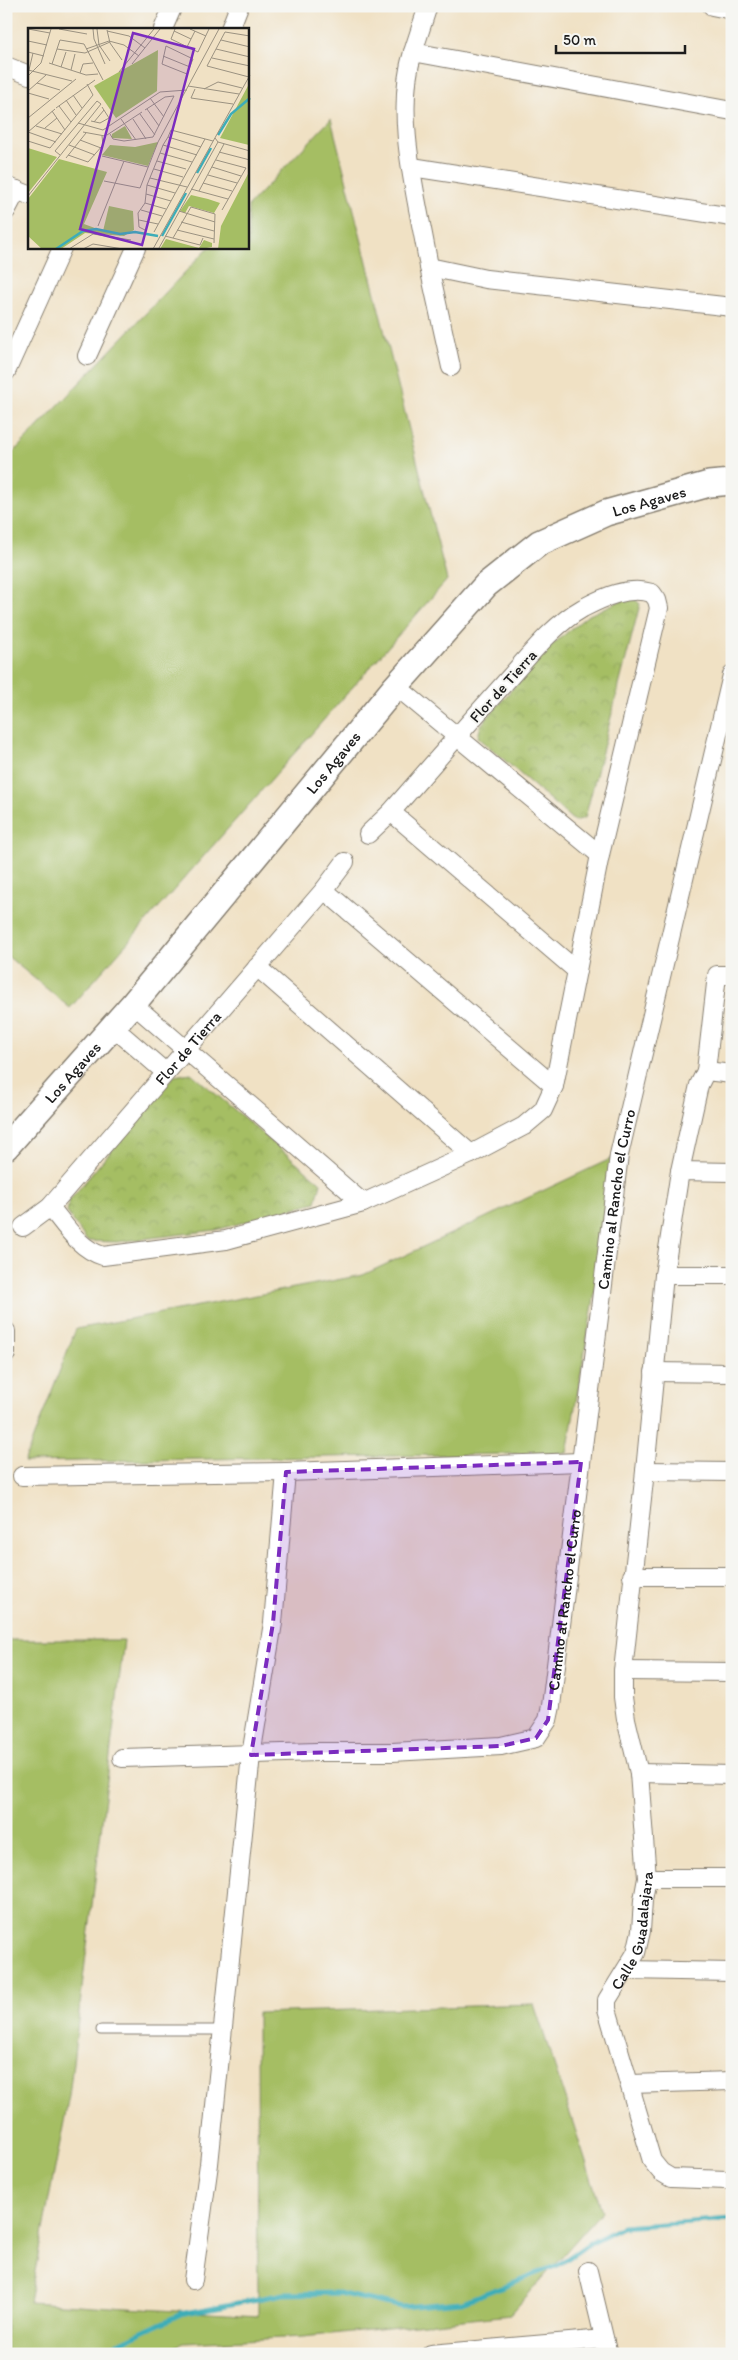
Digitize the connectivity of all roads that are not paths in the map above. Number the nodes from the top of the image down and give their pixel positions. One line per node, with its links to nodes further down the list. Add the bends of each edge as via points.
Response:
1 (239, 6): 7 (street)
2 (712, 6): 5 (street)
3 (170, 7): 6 (street)
4 (427, 9): 8 (street)
5 (732, 10)
6 (163, 28)
7 (230, 28)
8 (413, 52): 11 (street); 12 (street, via 407,80)
9 (6, 66): 10 (street)
10 (28, 75)
11 (732, 111)
12 (412, 167): 15 (street); 18 (street)
13 (17, 190): 14 (street)
14 (6, 211)
15 (732, 217)
16 (62, 249): 22 (street)
17 (136, 249): 20 (street)
18 (429, 267): 19 (street, via 486,279); 21 (street)
19 (732, 308)
20 (87, 356)
21 (451, 367)
22 (6, 372)
23 (732, 482): 25 (street, Los Agaves, via 709,484 606,513 540,542 486,585)
24 (732, 675): 55 (street, Camino al Rancho el Curro, via 619,1155)
25 (396, 686): 26 (street); 35 (street, Los Agaves)
26 (456, 737): 27 (street, Flor de Tierra); 29 (street); 29 (street, Flor de Tierra, via 558,628 582,609 630,590 652,593 659,608)
27 (391, 812): 28 (street, Flor de Tierra); 33 (street)
28 (368, 834)
29 (600, 855): 33 (street)
30 (345, 862): 31 (street, Flor de Tierra)
31 (324, 890): 32 (street, Flor de Tierra); 41 (street)
32 (257, 967): 37 (street, Flor de Tierra); 43 (street)
33 (577, 971): 41 (street)
34 (732, 975): 38 (street, Calle Guadalajara, via 717,975)
35 (133, 1004): 36 (street, Los Agaves); 37 (street)
36 (113, 1027): 39 (street); 42 (street, Los Agaves)
37 (186, 1048): 39 (street, Flor de Tierra); 46 (street)
38 (706, 1071): 40 (street); 44 (street, Calle Guadalajara, via 699,1085)
39 (165, 1072): 47 (street, Flor de Tierra)
40 (732, 1074)
41 (554, 1086): 43 (street, via 543,1110 524,1126)
42 (6, 1147)
43 (471, 1154): 46 (street)
44 (680, 1171): 45 (street); 49 (street, Calle Guadalajara)
45 (732, 1172)
46 (363, 1203): 47 (street, via 226,1240 103,1256 81,1244)
47 (50, 1207): 48 (street, Flor de Tierra)
48 (23, 1227)
49 (664, 1275): 50 (street); 53 (street, Calle Guadalajara)
50 (732, 1275)
51 (6, 1331): 52 (street)
52 (6, 1354)
53 (654, 1372): 54 (street); 56 (street, Calle Guadalajara)
54 (732, 1374)
55 (581, 1462): 57 (street); 64 (street, Camino al Rancho el Curro, via 551,1706 543,1731 529,1741 500,1746)
56 (646, 1471): 58 (street); 60 (street, Calle Guadalajara)
57 (286, 1472): 59 (street); 64 (street, via 273,1623)
58 (732, 1472)
59 (22, 1476)
60 (632, 1576): 61 (street); 62 (street, Calle Guadalajara)
61 (732, 1576)
62 (623, 1671): 63 (street); 66 (street, Calle Guadalajara, via 626,1718)
63 (732, 1672)
64 (252, 1755): 65 (street); 73 (street)
65 (122, 1758)
66 (639, 1773): 67 (street); 68 (street, Calle Guadalajara)
67 (732, 1775)
68 (647, 1878): 69 (street); 70 (street, Calle Guadalajara, via 641,1931 636,1953)
69 (732, 1878)
70 (627, 1970): 71 (street); 75 (street, Calle Guadalajara, via 607,2000 607,2009)
71 (732, 1972)
72 (101, 2030): 73 (lane)
73 (222, 2030): 78 (street, via 209,2164)
74 (732, 2081): 75 (street)
75 (630, 2084): 76 (street, Calle Guadalajara, via 652,2161 661,2172 671,2178)
76 (728, 2180)
77 (588, 2271): 79 (street)
78 (193, 2280)
79 (606, 2346): 80 (street)
80 (431, 2354)

